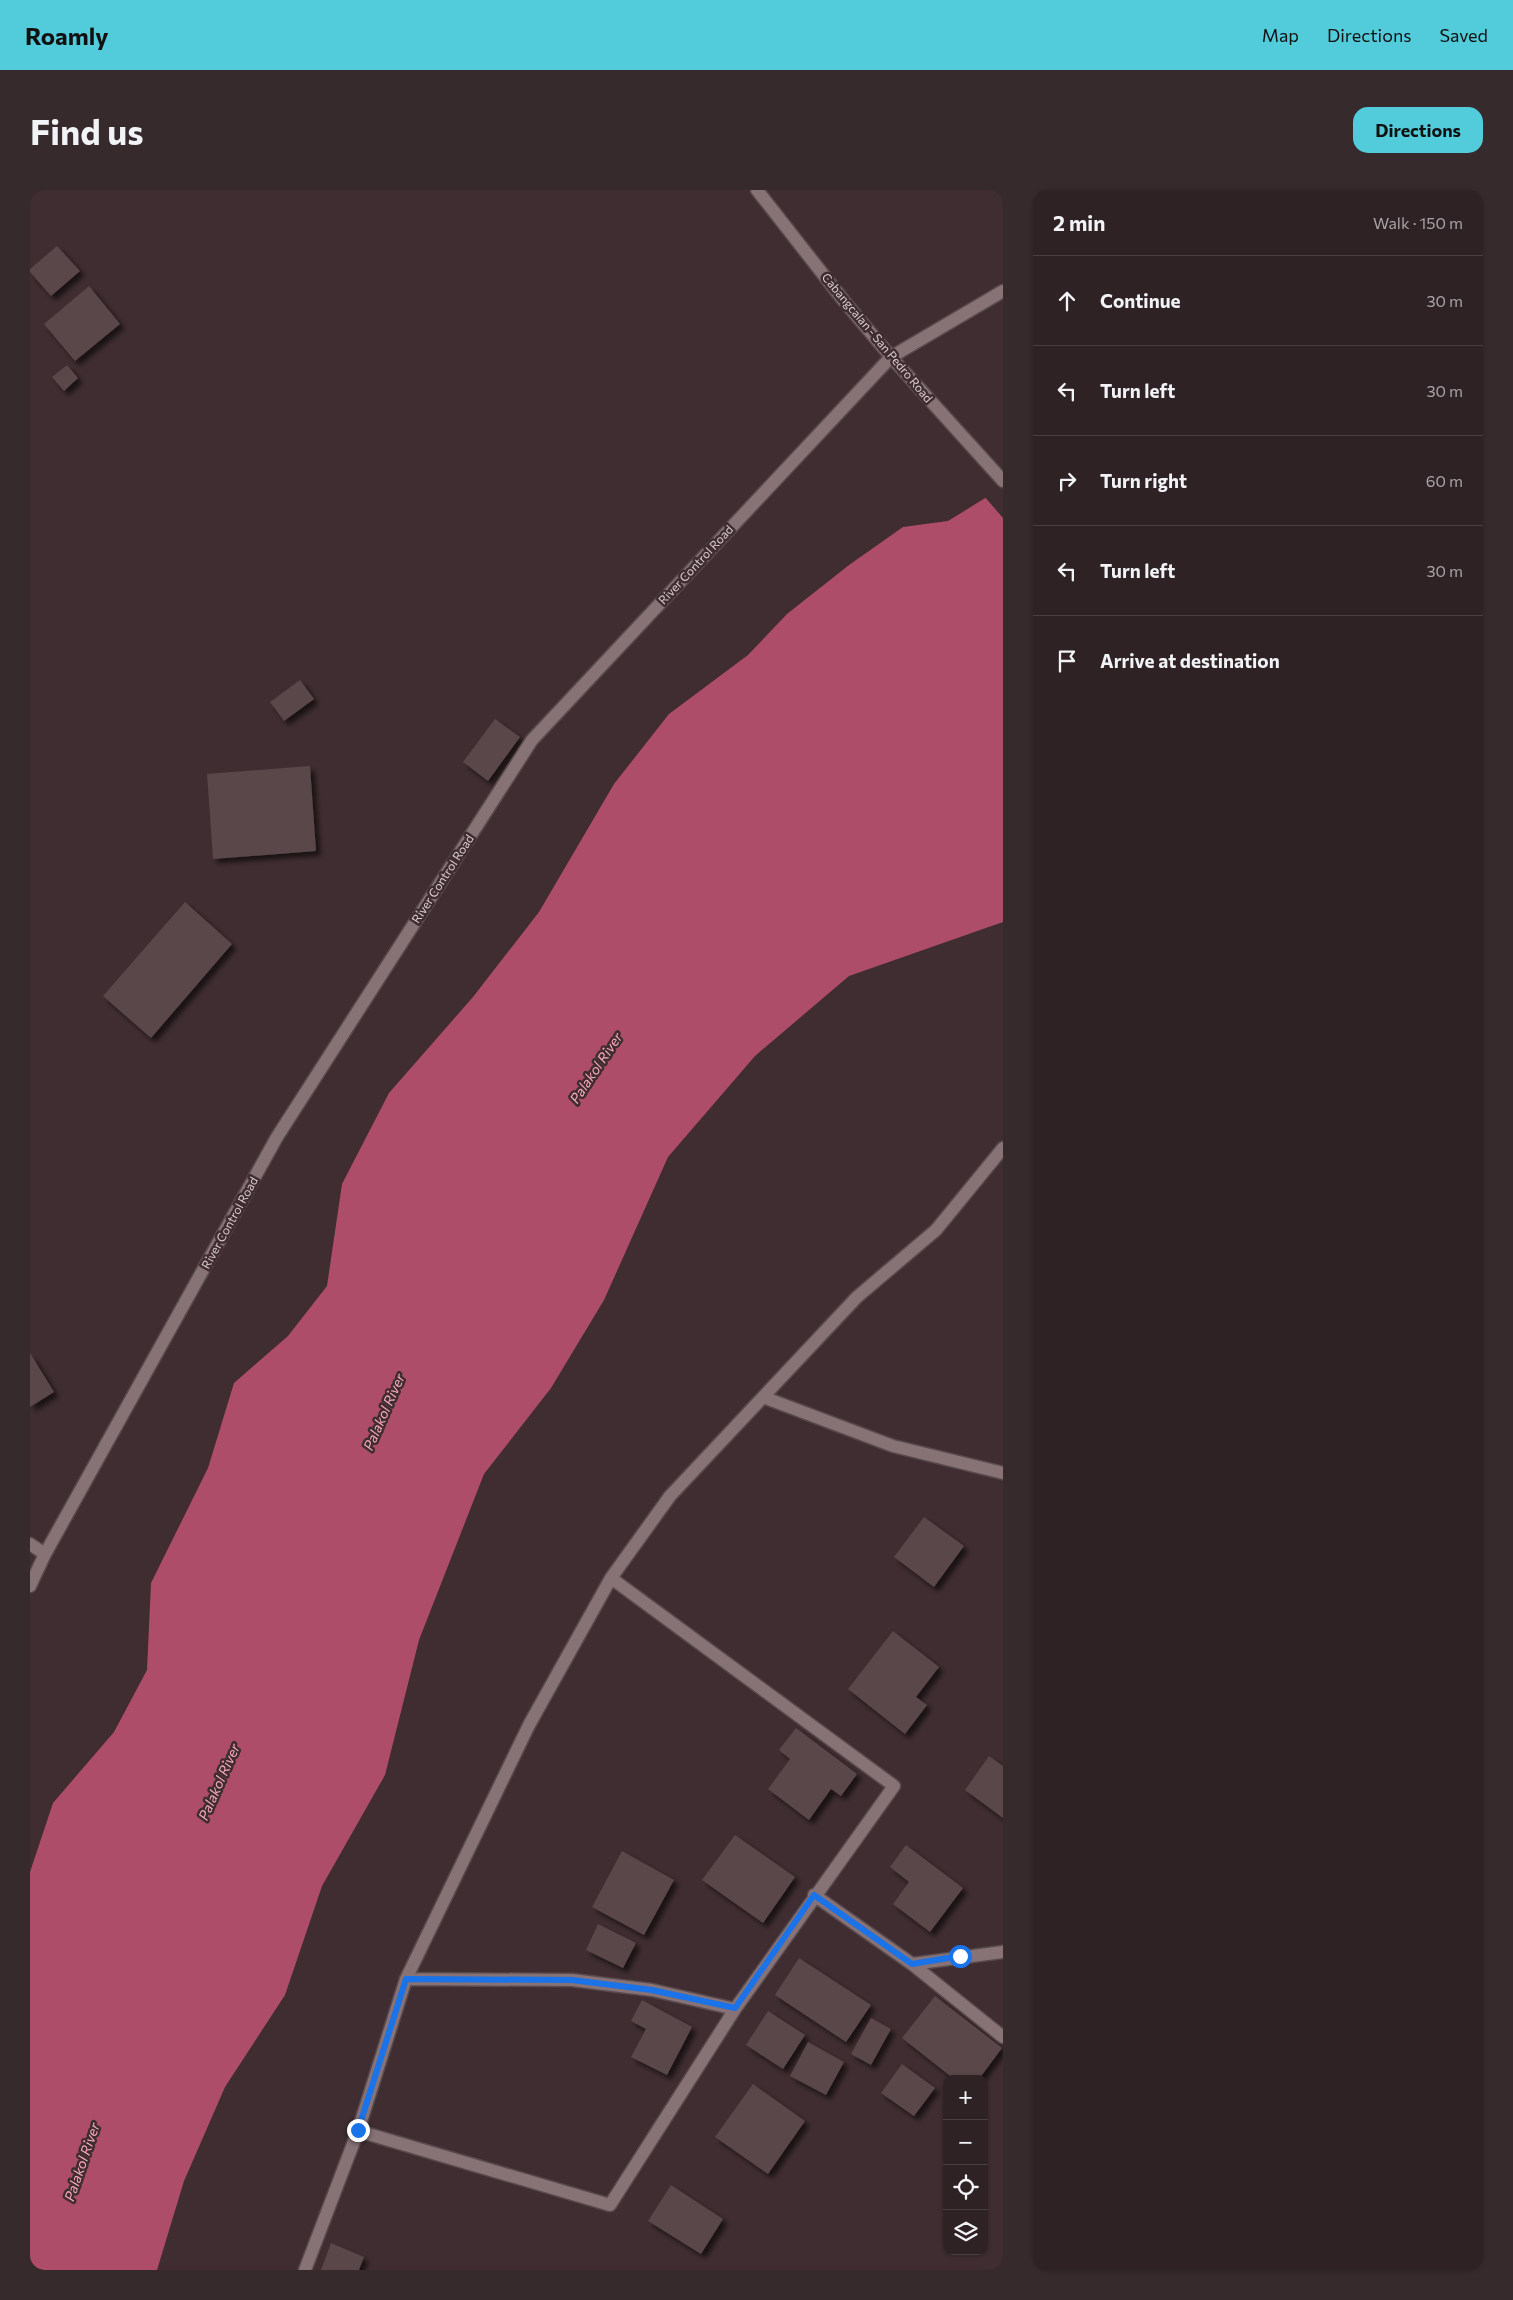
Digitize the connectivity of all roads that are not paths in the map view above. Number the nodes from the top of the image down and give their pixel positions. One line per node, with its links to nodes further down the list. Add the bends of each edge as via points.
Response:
1 (756, 190): 3 (street, Cabangcalan - San Pedro Road)
2 (1003, 291): 3 (street, River Control Road)
3 (891, 357): 4 (street, Cabangcalan - San Pedro Road); 9 (street, River Control Road, via 532,740 277,1138)
4 (1003, 481)
5 (1003, 1148): 6 (street, via 936,1230 857,1297)
6 (763, 1397): 7 (street, via 893,1446); 10 (street, via 670,1496)
7 (1003, 1473)
8 (30, 1544): 9 (street)
9 (44, 1554): 11 (street, River Control Road)
10 (611, 1578): 12 (street, via 894,1786); 15 (street, via 529,1725)
11 (30, 1586)
12 (814, 1895): 14 (street); 16 (street)
13 (1003, 1952): 14 (street)
14 (912, 1964): 17 (street)
15 (406, 1979): 16 (street, via 572,1980 652,1990); 18 (street)
16 (735, 2008): 18 (street, via 610,2205)
17 (1003, 2036)
18 (358, 2130): 19 (street)
19 (305, 2270)

